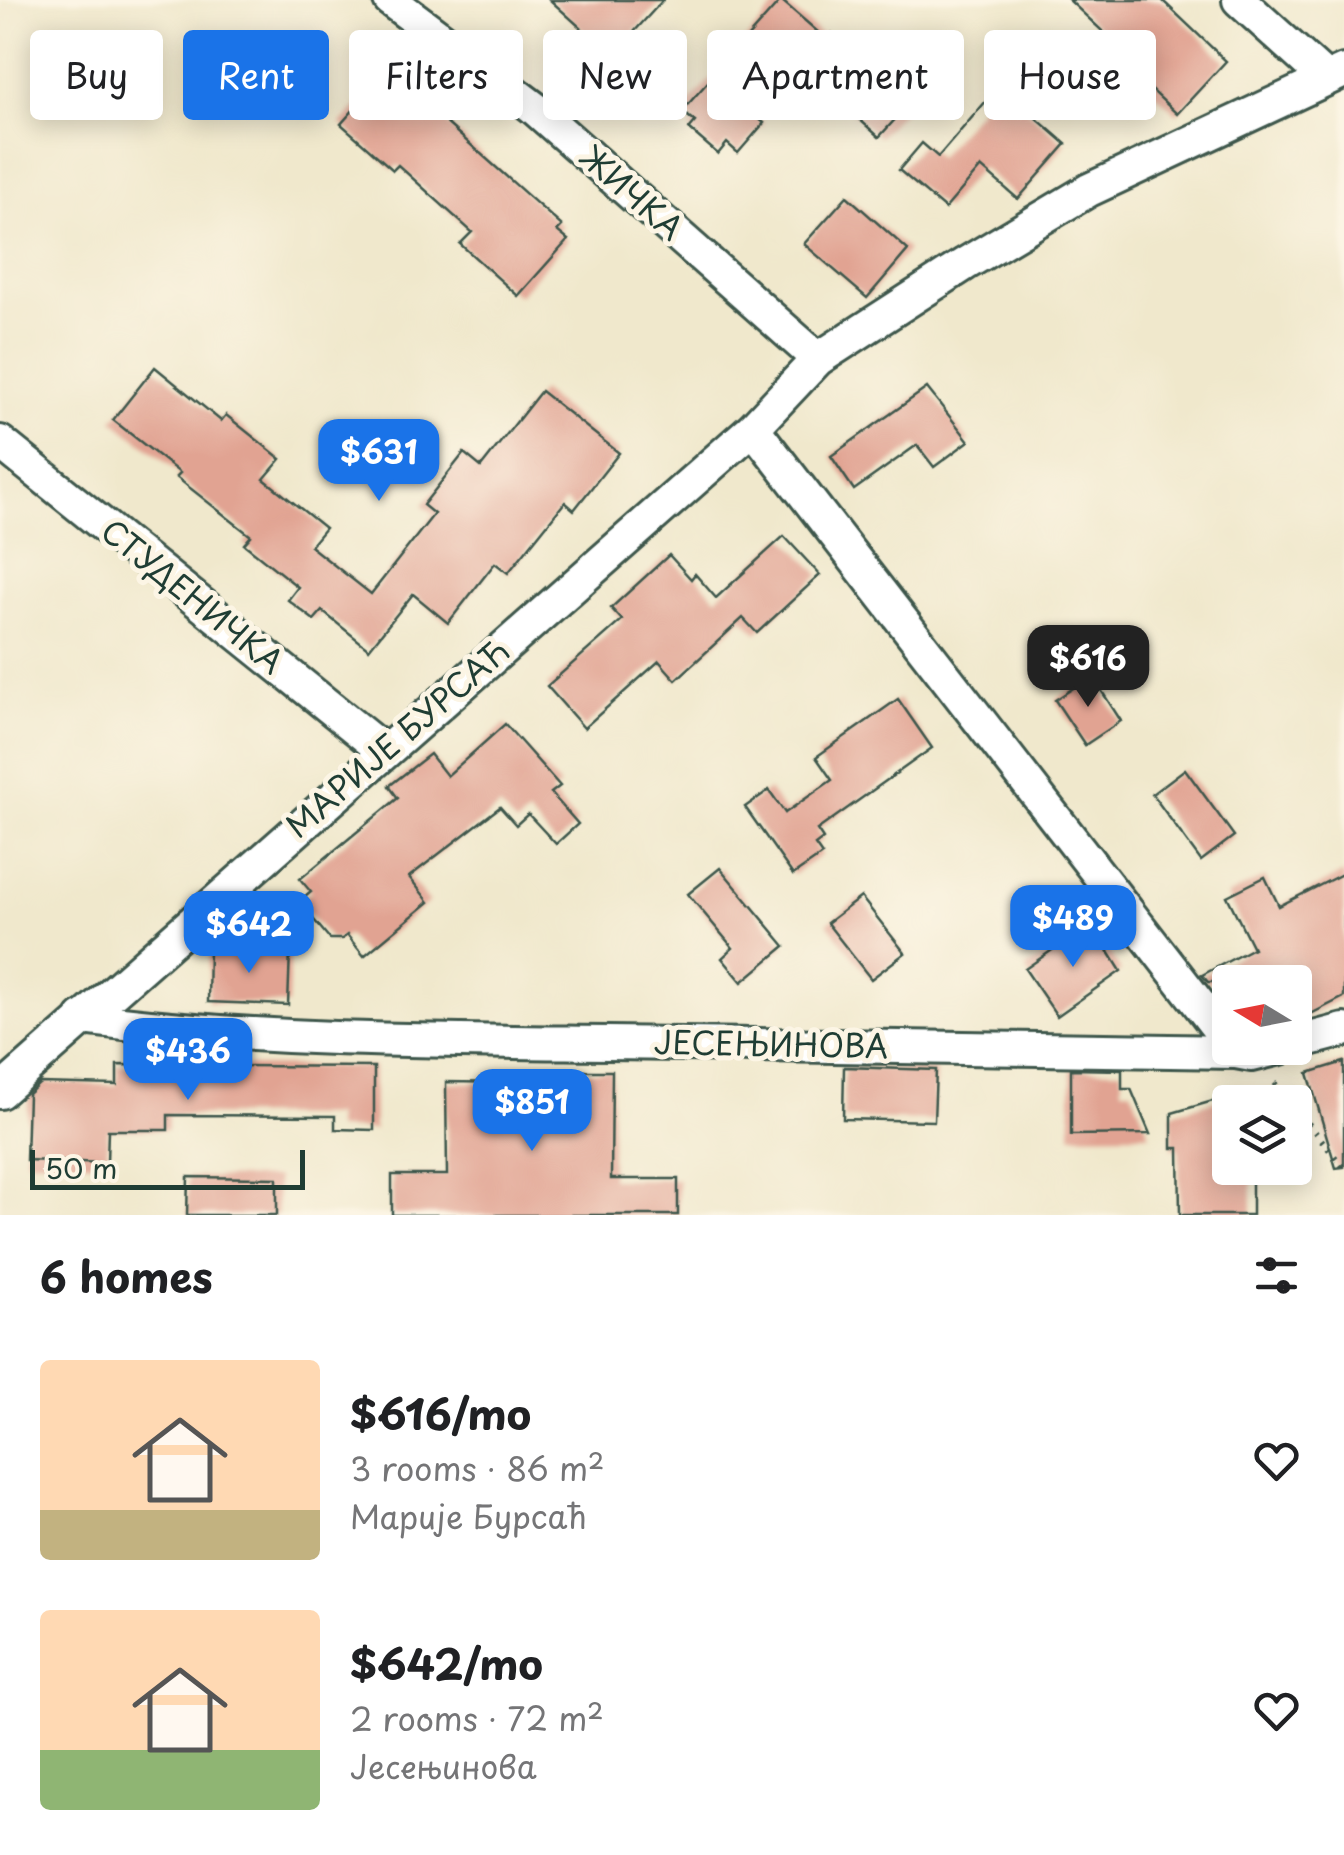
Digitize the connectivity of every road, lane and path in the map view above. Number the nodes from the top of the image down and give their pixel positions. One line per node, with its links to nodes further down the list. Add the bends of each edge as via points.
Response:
1 (390, 0): 4 (street, ЖИЧКА, via 533,107)
2 (1240, 0): 3 (street)
3 (1334, 75): 4 (street, МАРИЈЕ БУРСАЋ, via 1089,190)
4 (818, 358): 5 (street, МАРИЈЕ БУРСАЋ)
5 (753, 428): 7 (street, МАРИЈЕ БУРСАЋ); 9 (street)
6 (0, 442): 7 (street, СТУДЕНИЧКА)
7 (384, 751): 8 (street, МАРИЈЕ БУРСАЋ)
8 (82, 1018): 12 (street, ЈЕСЕЊИНОВА, via 182,1031 341,1038); 13 (street, МАРИЈЕ БУРСАЋ)
9 (1212, 1021)
10 (1344, 1030): 11 (street)
11 (1312, 1038)
12 (1212, 1048)
13 (0, 1092)
14 (1312, 1129): 15 (path)
15 (1344, 1168)

